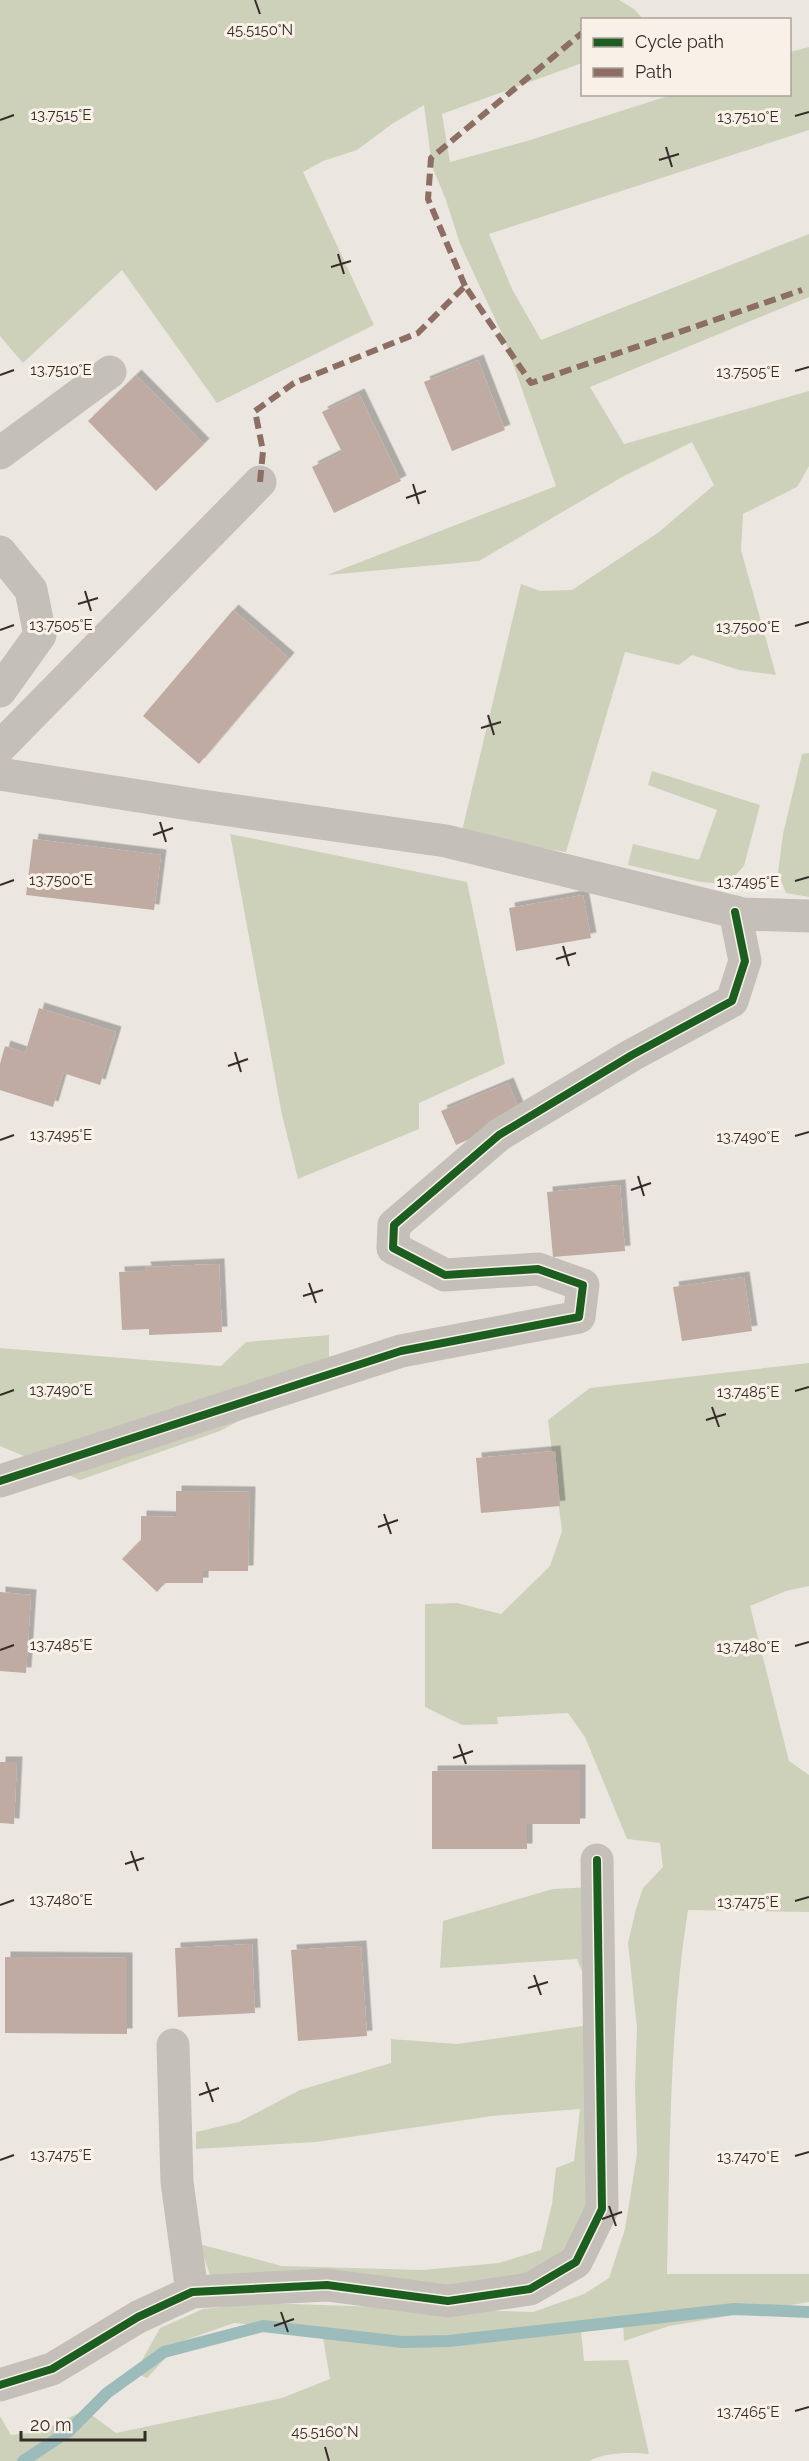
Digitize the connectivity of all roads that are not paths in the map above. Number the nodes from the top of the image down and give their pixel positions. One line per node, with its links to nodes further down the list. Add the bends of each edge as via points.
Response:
1 (110, 372): 2 (street)
2 (0, 453)
3 (260, 482): 6 (street)
4 (0, 552): 5 (street, via 31,590 40,635)
5 (0, 691)
6 (0, 747)
7 (0, 774): 8 (street, via 446,841)
8 (735, 912): 9 (street); 10 (street, via 745,962 732,1001 632,1055 500,1136 394,1225 393,1248 445,1275 538,1269 583,1285 579,1317 401,1351)
9 (809, 916)
10 (0, 1481)
11 (597, 1860): 13 (street, via 602,2209 576,2262 530,2289 448,2301 327,2285)
12 (173, 2045): 13 (street, via 177,2182)
13 (192, 2292): 14 (street, via 138,2317 52,2369)
14 (0, 2385)

